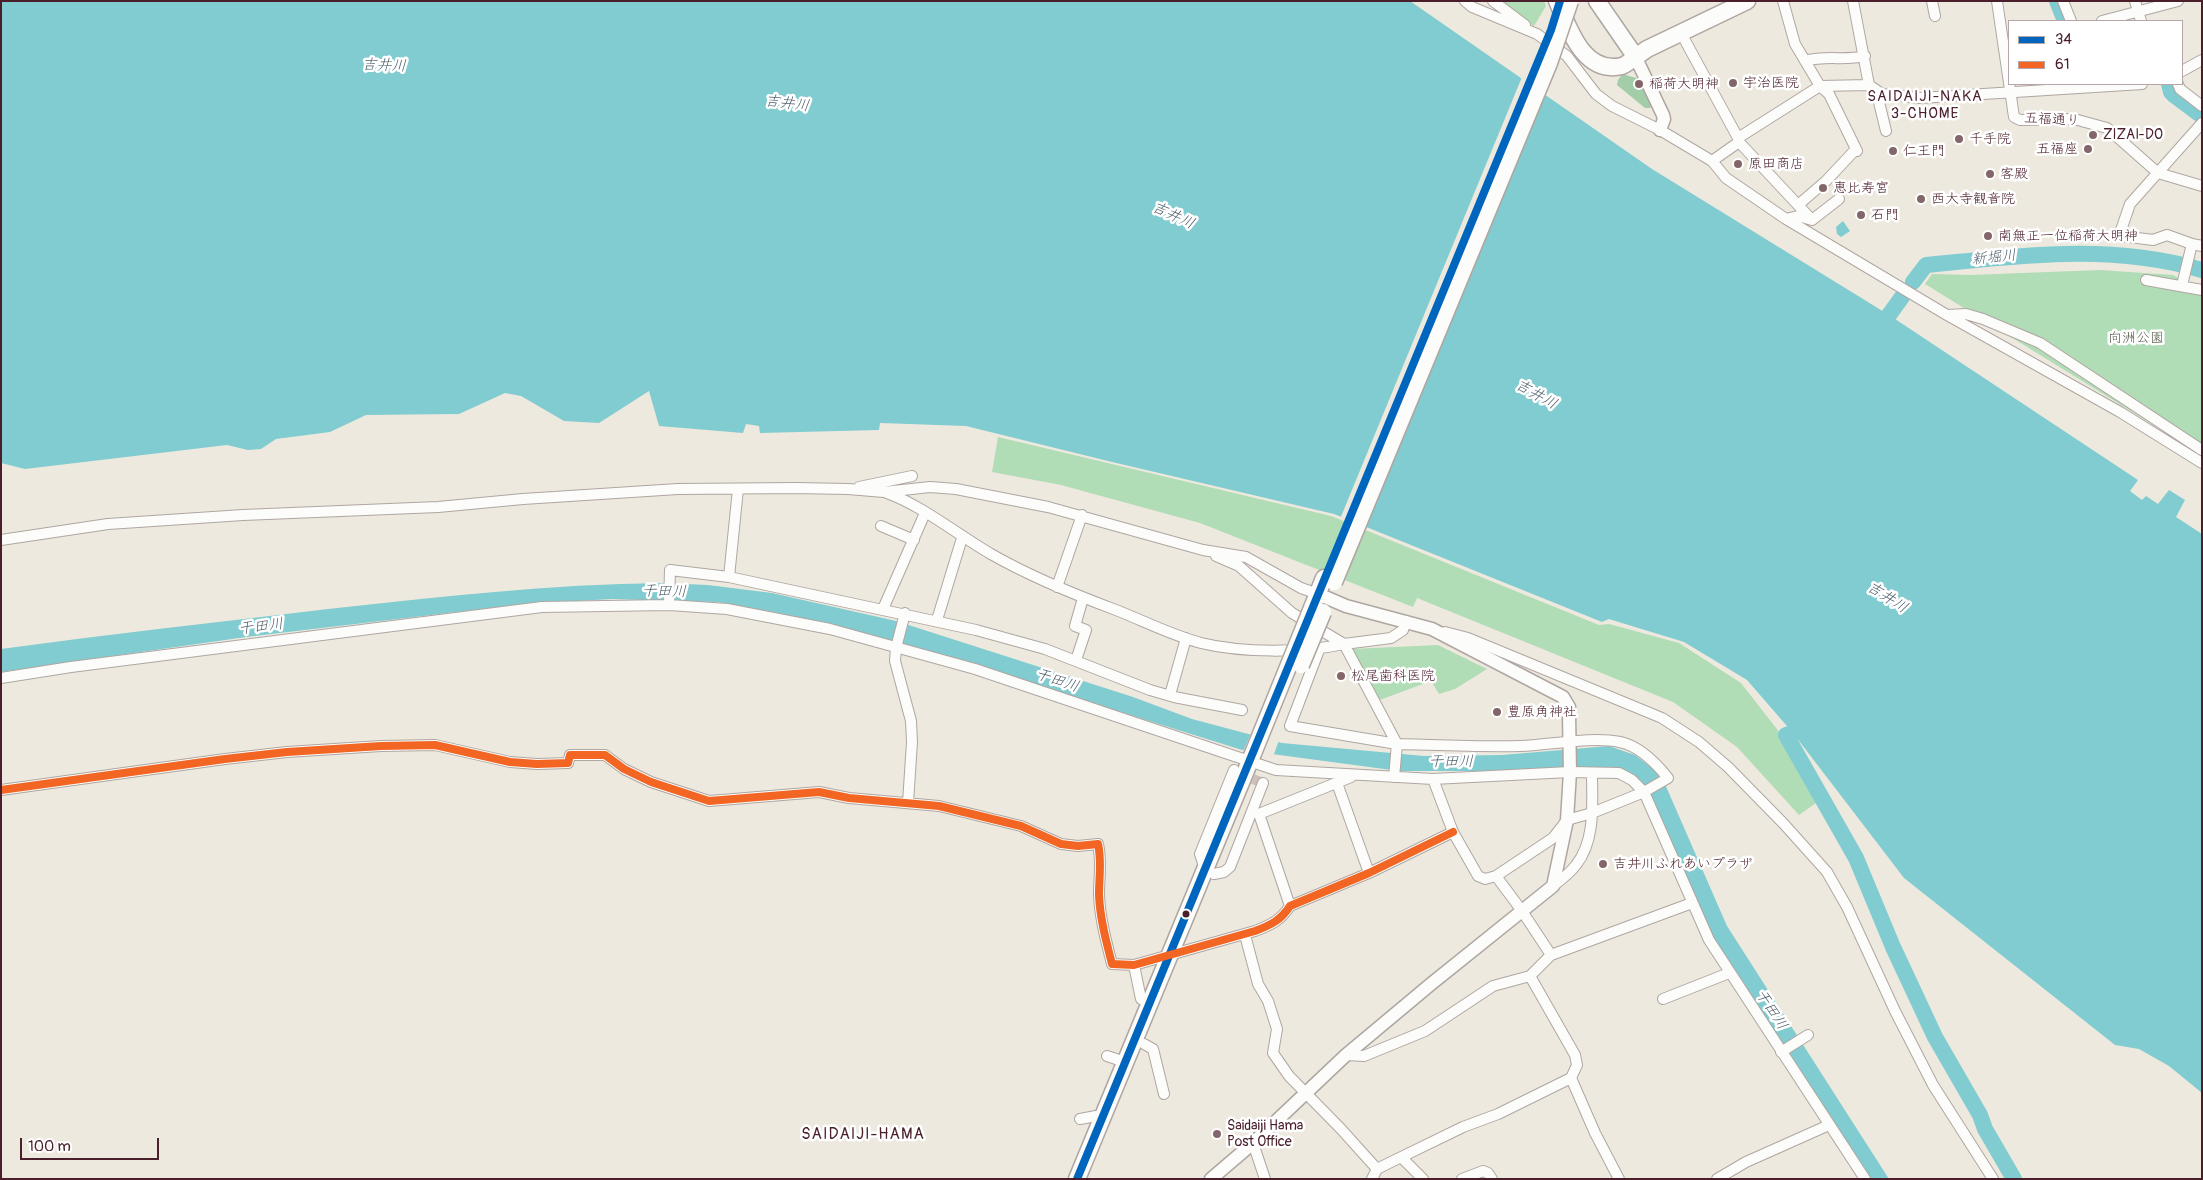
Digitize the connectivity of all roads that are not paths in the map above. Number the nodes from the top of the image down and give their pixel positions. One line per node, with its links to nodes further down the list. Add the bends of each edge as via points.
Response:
1 (1465, 1): 20 (street, via 1472,7)
2 (1493, 1): 20 (street)
3 (1558, 1): 22 (main road, via 1577,44 1588,57 1604,66 1615,67 1624,66); 65 (main road, via 1550,30)
4 (1566, 1): 22 (main road, via 1583,35 1598,52)
5 (1570, 1): 65 (main road, bridge, via 1548,63)
6 (1597, 1): 22 (main road)
7 (1747, 1): 19 (main road)
8 (1783, 1): 25 (street, via 1790,34)
9 (1853, 1): 23 (street)
10 (1932, 1): 15 (street)
11 (1997, 1): 21 (street)
12 (2063, 1): 17 (street)
13 (2135, 1): 16 (street)
14 (2175, 2): 16 (street)
15 (1935, 16)
16 (2139, 17): 18 (street, via 2127,14)
17 (2071, 20)
18 (2106, 20)
19 (1681, 33): 22 (main road); 38 (street)
20 (1537, 34): 36 (street, via 1566,56 1596,94 1612,106)
21 (2006, 35): 26 (street)
22 (1635, 56): 36 (street, via 1662,111 1664,119)
23 (1865, 56): 25 (street, via 1819,58); 28 (street)
24 (2202, 60): 27 (street)
25 (1805, 62): 32 (street)
26 (2008, 64)
27 (2183, 70)
28 (1869, 85): 32 (street); 33 (street, via 1882,94 1895,97); 37 (street, via 1878,98)
29 (2009, 85): 33 (street)
30 (2068, 85): 33 (street)
31 (2178, 85): 34 (street)
32 (1820, 86): 38 (street); 43 (street, via 1829,94 1856,150)
33 (2010, 93): 40 (street, 五福通り, via 2014,117 2020,120 2074,119 2107,128)
34 (2202, 106)
35 (2202, 123): 40 (street)
36 (1660, 130): 39 (street)
37 (1886, 131)
38 (1738, 140): 39 (street); 43 (street)
39 (1712, 161): 44 (street, via 1726,178)
40 (2158, 173): 41 (street); 46 (street, via 2130,204 2120,234 2153,240 2166,235)
41 (2202, 186)
42 (1839, 199): 45 (street)
43 (1798, 205): 45 (street)
44 (1786, 219): 45 (street, via 1798,216); 50 (street)
45 (1812, 220)
46 (2195, 246): 48 (street)
47 (2146, 280): 48 (street)
48 (2183, 280): 49 (street)
49 (2202, 290)
50 (1947, 315): 51 (street, via 1966,314 2040,343); 52 (street)
51 (2202, 450)
52 (2202, 462)
53 (912, 476): 55 (street)
54 (738, 489): 55 (street); 61 (street, via 678,489 438,507 108,524); 64 (street)
55 (848, 489): 56 (street)
56 (884, 492): 57 (street, via 904,499); 58 (street, via 930,486 956,489)
57 (925, 513): 60 (street); 62 (street)
58 (1082, 515): 63 (street); 66 (street)
59 (880, 526): 62 (street)
60 (962, 538): 66 (street, via 1018,570); 72 (street)
61 (1, 540)
62 (914, 540): 70 (street)
63 (1203, 550): 69 (street, via 1246,557 1301,588); 76 (street, via 1239,566 1292,613)
64 (729, 577): 68 (street, via 670,570); 70 (street)
65 (1329, 580): 69 (main road)
66 (1057, 586): 67 (street)
67 (1084, 598): 75 (street); 79 (street, via 1075,626 1086,630)
68 (669, 603): 77 (street, via 764,615); 80 (street, via 532,608)
69 (1320, 603): 73 (street); 85 (main road, bridge)
70 (884, 609): 71 (street)
71 (905, 615): 72 (street); 77 (street)
72 (937, 620): 79 (street, via 1045,648)
73 (1406, 621): 74 (street); 76 (street, via 1403,630 1391,638)
74 (1432, 628): 84 (street, via 1563,697 1569,707); 141 (street, via 1468,638 1662,718 1699,742 1728,767 1827,872 1847,906 1932,1085)
75 (1186, 638): 78 (street, via 1240,648); 81 (street)
76 (1344, 644): 78 (street); 83 (street)
77 (897, 646): 85 (street); 96 (street, via 895,661 911,720)
78 (1319, 650): 83 (street, via 1290,726)
79 (1076, 660): 81 (street)
80 (1, 678)
81 (1170, 696): 82 (street)
82 (1242, 710)
83 (1397, 746): 84 (street); 90 (street)
84 (1570, 746): 86 (street); 95 (street, via 1607,740 1634,748 1668,778)
85 (1256, 761): 89 (street, via 1299,772); 101 (main road)
86 (1570, 769): 88 (street); 91 (street); 99 (street)
87 (1234, 770): 101 (street, via 1200,854)
88 (1592, 773): 95 (street, via 1619,773); 97 (street)
89 (1354, 775): 90 (street); 93 (street)
90 (1394, 775): 91 (street)
91 (1434, 779): 100 (street)
92 (1263, 783): 98 (street)
93 (1337, 783): 98 (street); 102 (street)
94 (1, 790): 96 (street, via 278,753 435,745 510,762 536,764 568,763 570,755 605,755 651,782 709,801 819,792)
95 (1645, 791): 97 (street); 105 (street)
96 (908, 804): 111 (street, via 939,806 1021,826 1061,844 1098,844 1101,856 1099,895 1112,964)
97 (1592, 813): 99 (street); 104 (street, via 1591,828 1577,864)
98 (1255, 814): 101 (street, via 1230,867 1224,872); 106 (street)
99 (1567, 820): 103 (street, via 1553,838); 104 (street)
100 (1453, 832): 102 (street); 103 (street, via 1478,876)
101 (1210, 872): 109 (main road)
102 (1369, 874): 106 (street)
103 (1496, 876): 107 (street)
104 (1553, 886): 107 (street)
105 (1692, 903): 110 (street); 112 (street)
106 (1290, 906): 108 (street, via 1284,917 1274,924)
107 (1522, 911): 110 (street); 119 (street)
108 (1245, 935): 109 (street); 124 (street, via 1258,984 1268,1001 1277,1029 1273,1053)
109 (1176, 952): 111 (street); 115 (main road); 117 (main road)
110 (1551, 955): 113 (street)
111 (1134, 964): 115 (street, via 1141,999)
112 (1729, 973): 114 (street); 118 (street)
113 (1530, 976): 119 (street, via 1493,986 1425,1031 1364,1056); 122 (street, via 1575,1055 1577,1065)
114 (1663, 999)
115 (1150, 1003): 121 (main road)
116 (1806, 1036): 118 (street)
117 (1144, 1044): 123 (street, via 1153,1049); 133 (main road)
118 (1783, 1051): 127 (street)
119 (1346, 1055): 124 (street)
120 (1107, 1056): 121 (street)
121 (1125, 1062): 126 (main road)
122 (1571, 1078): 129 (street); 138 (street)
123 (1164, 1094)
124 (1306, 1094): 128 (street); 130 (street, via 1341,1129)
125 (1080, 1119): 126 (street, via 1096,1116)
126 (1102, 1119): 132 (main road)
127 (1829, 1124): 139 (street); 140 (street)
128 (1253, 1143): 131 (street); 134 (street)
129 (1402, 1158): 130 (street); 135 (street)
130 (1375, 1174)
131 (1218, 1176)
132 (1077, 1179)
133 (1089, 1179)
134 (1265, 1179)
135 (1423, 1179)
136 (1462, 1179): 137 (street, via 1483,1170)
137 (1492, 1179)
138 (1619, 1179)
139 (1716, 1179)
140 (1865, 1179)
141 (1993, 1179)

